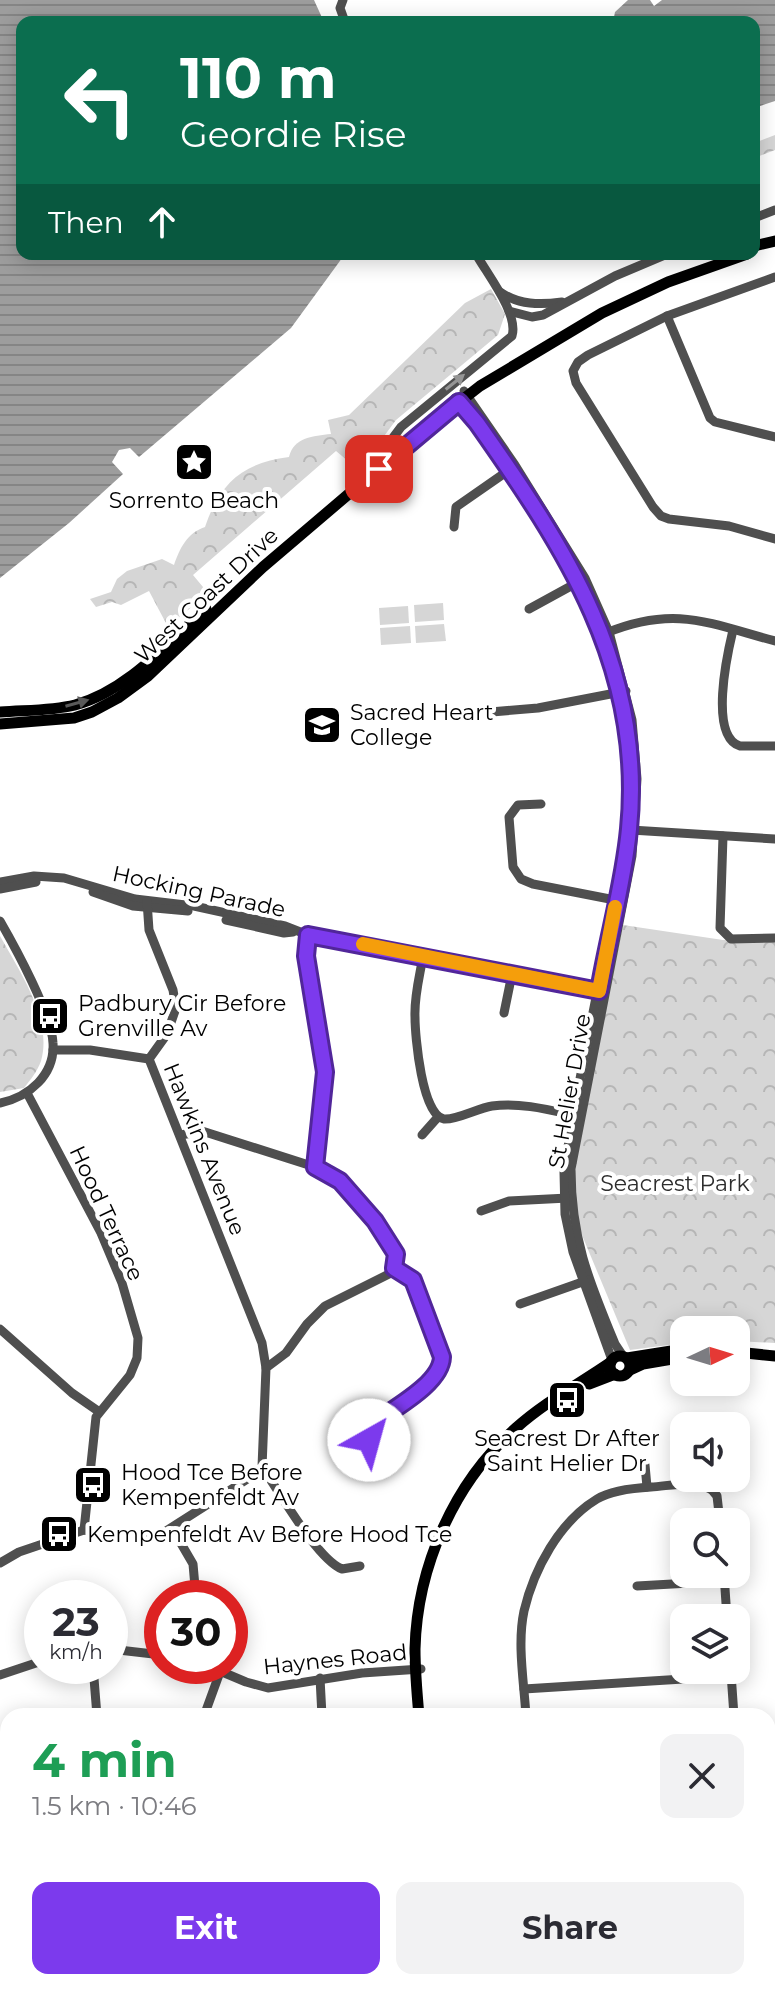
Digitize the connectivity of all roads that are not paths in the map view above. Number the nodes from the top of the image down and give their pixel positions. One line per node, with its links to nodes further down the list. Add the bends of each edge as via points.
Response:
1 (480, 260): 6 (street)
2 (652, 260): 7 (street)
3 (710, 260): 10 (main road, West Coast Drive, via 595,310 501,364)
4 (730, 260): 10 (main road, West Coast Drive, via 602,313)
5 (775, 277): 9 (street)
6 (497, 290): 7 (street, via 528,303); 8 (street)
7 (565, 302): 8 (street, via 532,317)
8 (509, 311): 12 (street, one-way to 8, via 386,447 401,427 512,336)
9 (667, 316): 11 (street, via 710,418); 15 (street, via 588,355 575,366 573,377 661,516)
10 (462, 396): 12 (main road, West Coast Drive); 13 (street, St Helier Drive); 24 (main road, West Coast Drive, via 263,567 131,690 82,716)
11 (775, 437)
12 (387, 455): 22 (main road, West Coast Drive, one-way to 12, via 73,705 119,684)
13 (511, 468): 14 (street, via 456,507); 16 (street, St Helier Drive)
14 (454, 527)
15 (775, 539)
16 (582, 580): 17 (street); 19 (street, St Helier Drive)
17 (529, 609)
18 (733, 630): 19 (street, via 662,617); 20 (street); 25 (street, via 723,679 726,734 735,745)
19 (606, 633): 21 (street, St Helier Drive)
20 (775, 641)
21 (623, 692): 23 (street, via 538,708); 27 (street, St Helier Drive, via 636,758)
22 (0, 712)
23 (456, 715)
24 (0, 724)
25 (775, 746)
26 (541, 804): 32 (street, via 518,805 511,812 521,879)
27 (632, 830): 28 (street); 32 (street, St Helier Drive)
28 (723, 836): 29 (street); 36 (street, via 720,928 731,939)
29 (775, 839)
30 (0, 882): 33 (street, Hocking Parade, via 55,876)
31 (0, 889): 33 (street, Hocking Parade, via 56,883)
32 (619, 901): 39 (street, St Helier Drive)
33 (147, 905): 35 (street, Hocking Parade, via 194,906); 42 (street, Hawkins Avenue, via 149,930 176,1008 167,1034)
34 (0, 921): 41 (street, via 29,977)
35 (308, 935): 37 (street, Hocking Parade); 50 (street, via 306,956 325,1072)
36 (775, 938)
37 (423, 956): 38 (street, Hocking Parade); 47 (street, via 415,1016 423,1082)
38 (512, 974): 39 (street, Hocking Parade); 40 (street)
39 (602, 992): 46 (street, St Helier Drive)
40 (504, 1013)
41 (53, 1045): 42 (street); 43 (street, via 42,1080)
42 (149, 1059): 48 (street, Hawkins Avenue)
43 (24, 1094): 44 (street); 45 (street); 65 (street, Hood Terrace, via 101,1233 135,1322 134,1367)
44 (0, 1096)
45 (0, 1103)
46 (577, 1116): 47 (street, via 503,1105); 51 (street, St Helier Drive)
47 (438, 1117): 49 (street)
48 (181, 1135): 50 (street, via 202,1131); 64 (street, Hawkins Avenue, via 262,1343)
49 (422, 1135)
50 (315, 1167): 53 (street, via 345,1186 375,1221 393,1249)
51 (568, 1198): 52 (street, via 509,1201); 54 (street, St Helier Drive, via 568,1233)
52 (481, 1211)
53 (395, 1264): 64 (street, via 389,1274 325,1306 286,1353); 66 (street, via 413,1280 442,1363 403,1405 370,1426 368,1436)
54 (586, 1281): 55 (street); 63 (street, St Helier Drive)
55 (520, 1304)
56 (0, 1329): 65 (street)
57 (750, 1349): 58 (main road)
58 (775, 1350)
59 (670, 1352): 63 (main road)
60 (750, 1352): 61 (main road)
61 (775, 1356)
62 (670, 1359): 63 (main road)
63 (619, 1363): 79 (main road, via 544,1405 514,1430 465,1488 425,1579 417,1626)
64 (266, 1368): 68 (street, Hawkins Avenue)
65 (98, 1411): 72 (street)
66 (381, 1462)
67 (645, 1465): 70 (street)
68 (262, 1467): 71 (street); 74 (street, via 330,1562 342,1569)
69 (670, 1486): 70 (street)
70 (647, 1487): 87 (street, via 598,1499 552,1543 524,1612)
71 (172, 1528): 72 (street, via 140,1540); 75 (street, via 193,1564)
72 (84, 1530): 73 (street)
73 (0, 1562)
74 (360, 1566)
75 (194, 1580)
76 (670, 1583): 77 (street)
77 (637, 1586)
78 (24, 1667): 80 (street)
79 (418, 1669): 81 (street, Haynes Road); 91 (main road); 92 (main road)
80 (0, 1675)
81 (320, 1678): 83 (street, Haynes Road, via 268,1688); 90 (street)
82 (670, 1678): 87 (street)
83 (248, 1681)
84 (94, 1684): 88 (street)
85 (216, 1684): 89 (street)
86 (732, 1684): 94 (street)
87 (524, 1689): 93 (street)
88 (96, 1708)
89 (207, 1708)
90 (322, 1708)
91 (419, 1708)
92 (424, 1708)
93 (525, 1708)
94 (733, 1708)

